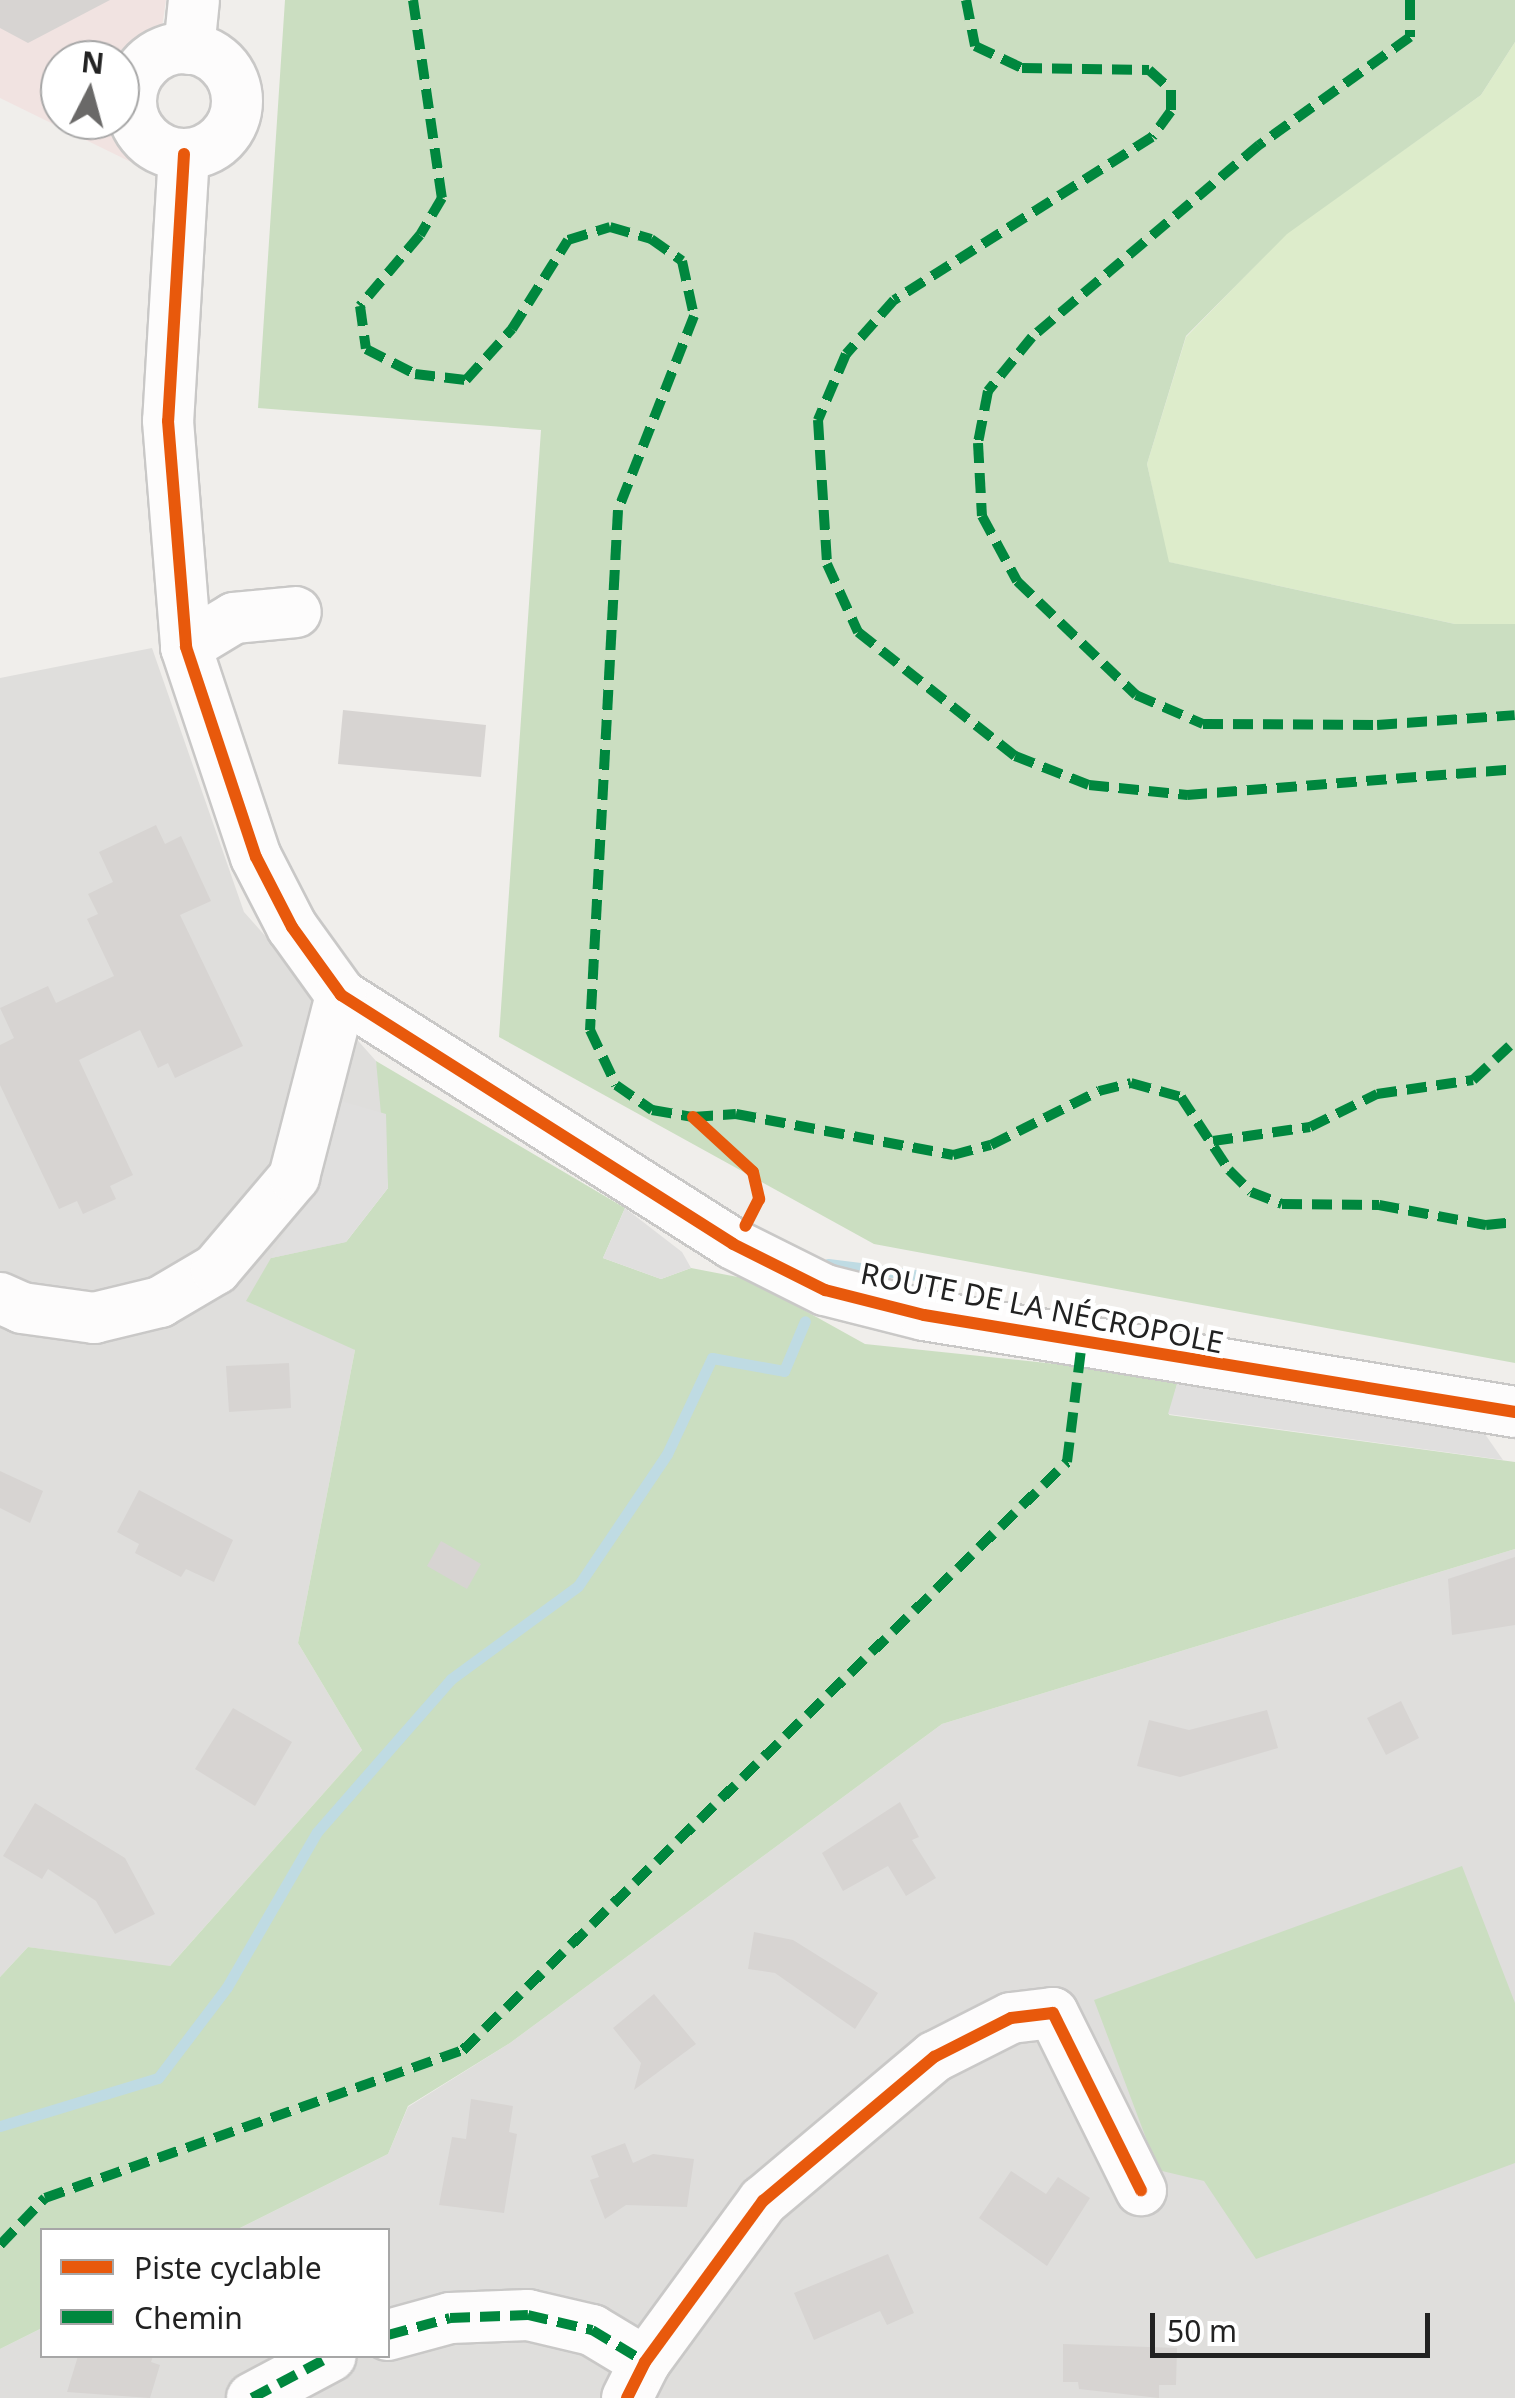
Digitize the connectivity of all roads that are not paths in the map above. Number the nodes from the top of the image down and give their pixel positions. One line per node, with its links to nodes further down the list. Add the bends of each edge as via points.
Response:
1 (194, 0): 2 (street)
2 (190, 49): 3 (street, via 221,64 236,95 236,113 217,143); 3 (street, via 148,62 130,100 140,132 152,144)
3 (184, 154): 5 (street, via 168,421)
4 (296, 612): 5 (street, via 234,618)
5 (186, 647): 6 (street, via 256,856 292,927)
6 (341, 995): 7 (street, via 294,1176 216,1269 160,1302 94,1318 22,1308); 8 (street, ROUTE DE LA NÉCROPOLE, via 733,1244 824,1290 924,1315)
7 (0, 1298)
8 (1515, 1412)
9 (1142, 2190): 12 (street, via 1052,2013 1011,2018 934,2057 762,2200)
10 (390, 2334): 12 (street, via 450,2318 528,2315 592,2330)
11 (327, 2358): 13 (street)
12 (636, 2380)
13 (252, 2398)

